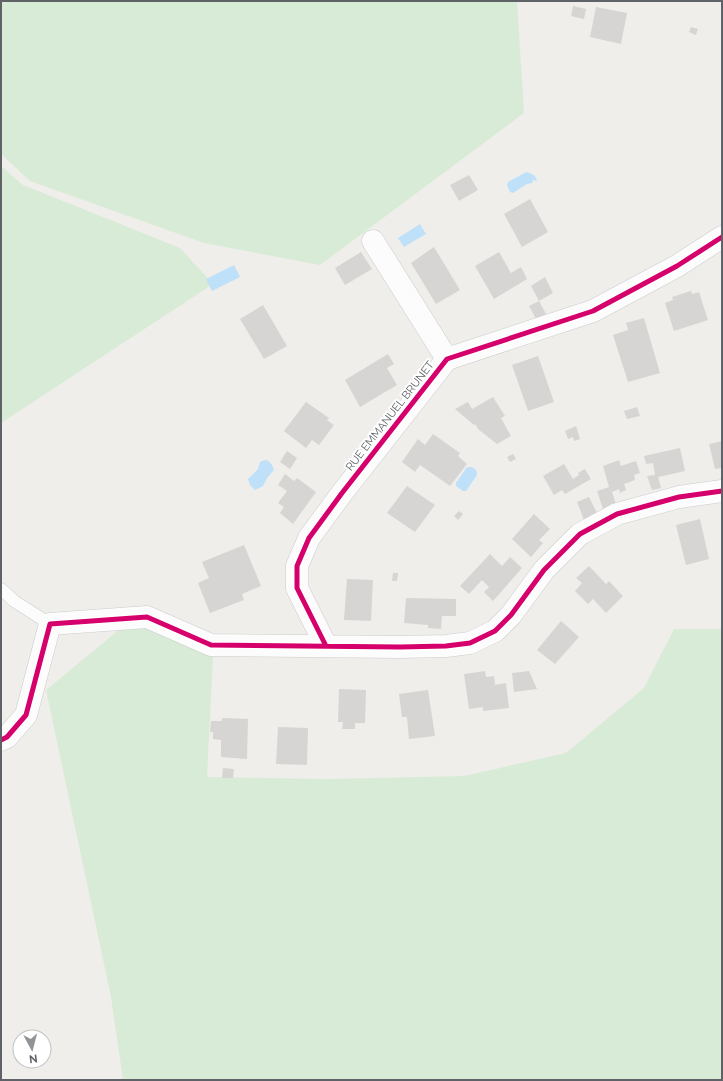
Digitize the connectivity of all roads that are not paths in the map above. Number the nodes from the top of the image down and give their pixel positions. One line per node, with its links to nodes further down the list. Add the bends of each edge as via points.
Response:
1 (722, 237): 3 (street, RUE EMMANUEL BRUNET, via 677,266 593,311)
2 (373, 241): 3 (street)
3 (447, 359): 7 (street, RUE EMMANUEL BRUNET, via 342,492 309,538 297,566 297,588)
4 (722, 491): 7 (street, via 679,497 617,514 580,534 544,570 506,621 495,631 470,643 400,647)
5 (1, 589): 6 (lane, via 14,601)
6 (50, 624): 7 (street, via 147,617 211,645); 8 (street, via 26,715 7,737)
7 (326, 646)
8 (1, 740)

